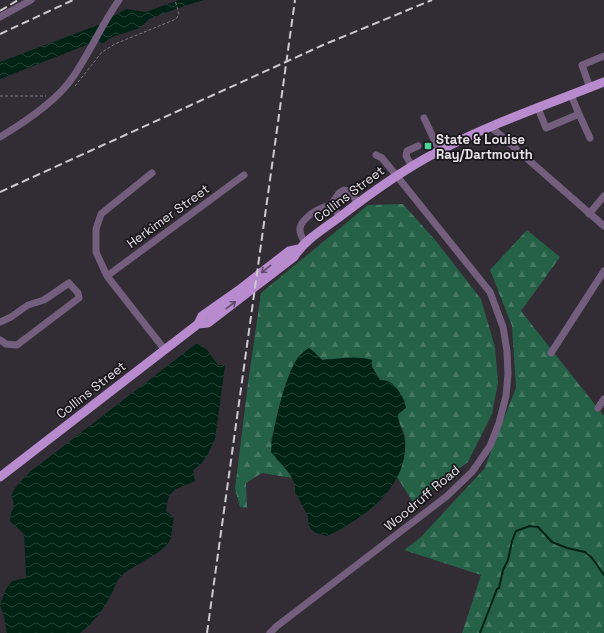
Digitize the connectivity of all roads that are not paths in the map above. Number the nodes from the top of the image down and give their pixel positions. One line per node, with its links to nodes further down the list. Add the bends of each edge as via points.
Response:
1 (31, 0): 3 (street)
2 (119, 0): 12 (street, via 72,78 58,94)
3 (0, 18)
4 (604, 56): 6 (street, via 582,65)
5 (604, 82): 6 (main road, Collins Street)
6 (590, 88): 7 (main road, Collins Street)
7 (571, 95): 8 (main road, Collins Street); 9 (street)
8 (538, 108): 9 (street, via 546,128); 11 (main road, Collins Street)
9 (579, 114): 13 (street)
10 (424, 118): 15 (street)
11 (491, 127): 15 (main road, Collins Street); 24 (street)
12 (0, 138)
13 (590, 138)
14 (418, 146): 17 (street, via 407,151 406,156)
15 (439, 150): 17 (main road, Collins Street)
16 (376, 155): 20 (street, Woodruff Road, via 382,158)
17 (412, 166): 20 (main road, Collins Street)
18 (152, 173): 29 (street, via 101,214 96,229 96,252)
19 (244, 175): 29 (street, Herkimer Street)
20 (396, 175): 22 (main road, Collins Street); 37 (street, Woodruff Road, via 490,292 503,327 507,351 506,396 499,423 490,446 472,472 447,496)
21 (604, 196): 24 (street)
22 (358, 203): 23 (street, via 349,191 344,190); 25 (main road, Collins Street)
23 (331, 205): 25 (street); 27 (street, via 320,207 303,220 300,225)
24 (589, 214): 26 (street)
25 (340, 216): 27 (main road, Collins Street)
26 (604, 226)
27 (302, 246): 32 (main road, Collins Street, via 289,251 202,316 198,324)
28 (604, 271): 33 (street)
29 (107, 276): 32 (street)
30 (0, 322): 31 (street, via 28,305 44,300 69,283 78,293 79,298 17,345 6,344)
31 (0, 340)
32 (165, 350): 36 (main road, Collins Street)
33 (551, 353)
34 (604, 399): 35 (street)
35 (598, 408)
36 (0, 477)
37 (270, 633)

